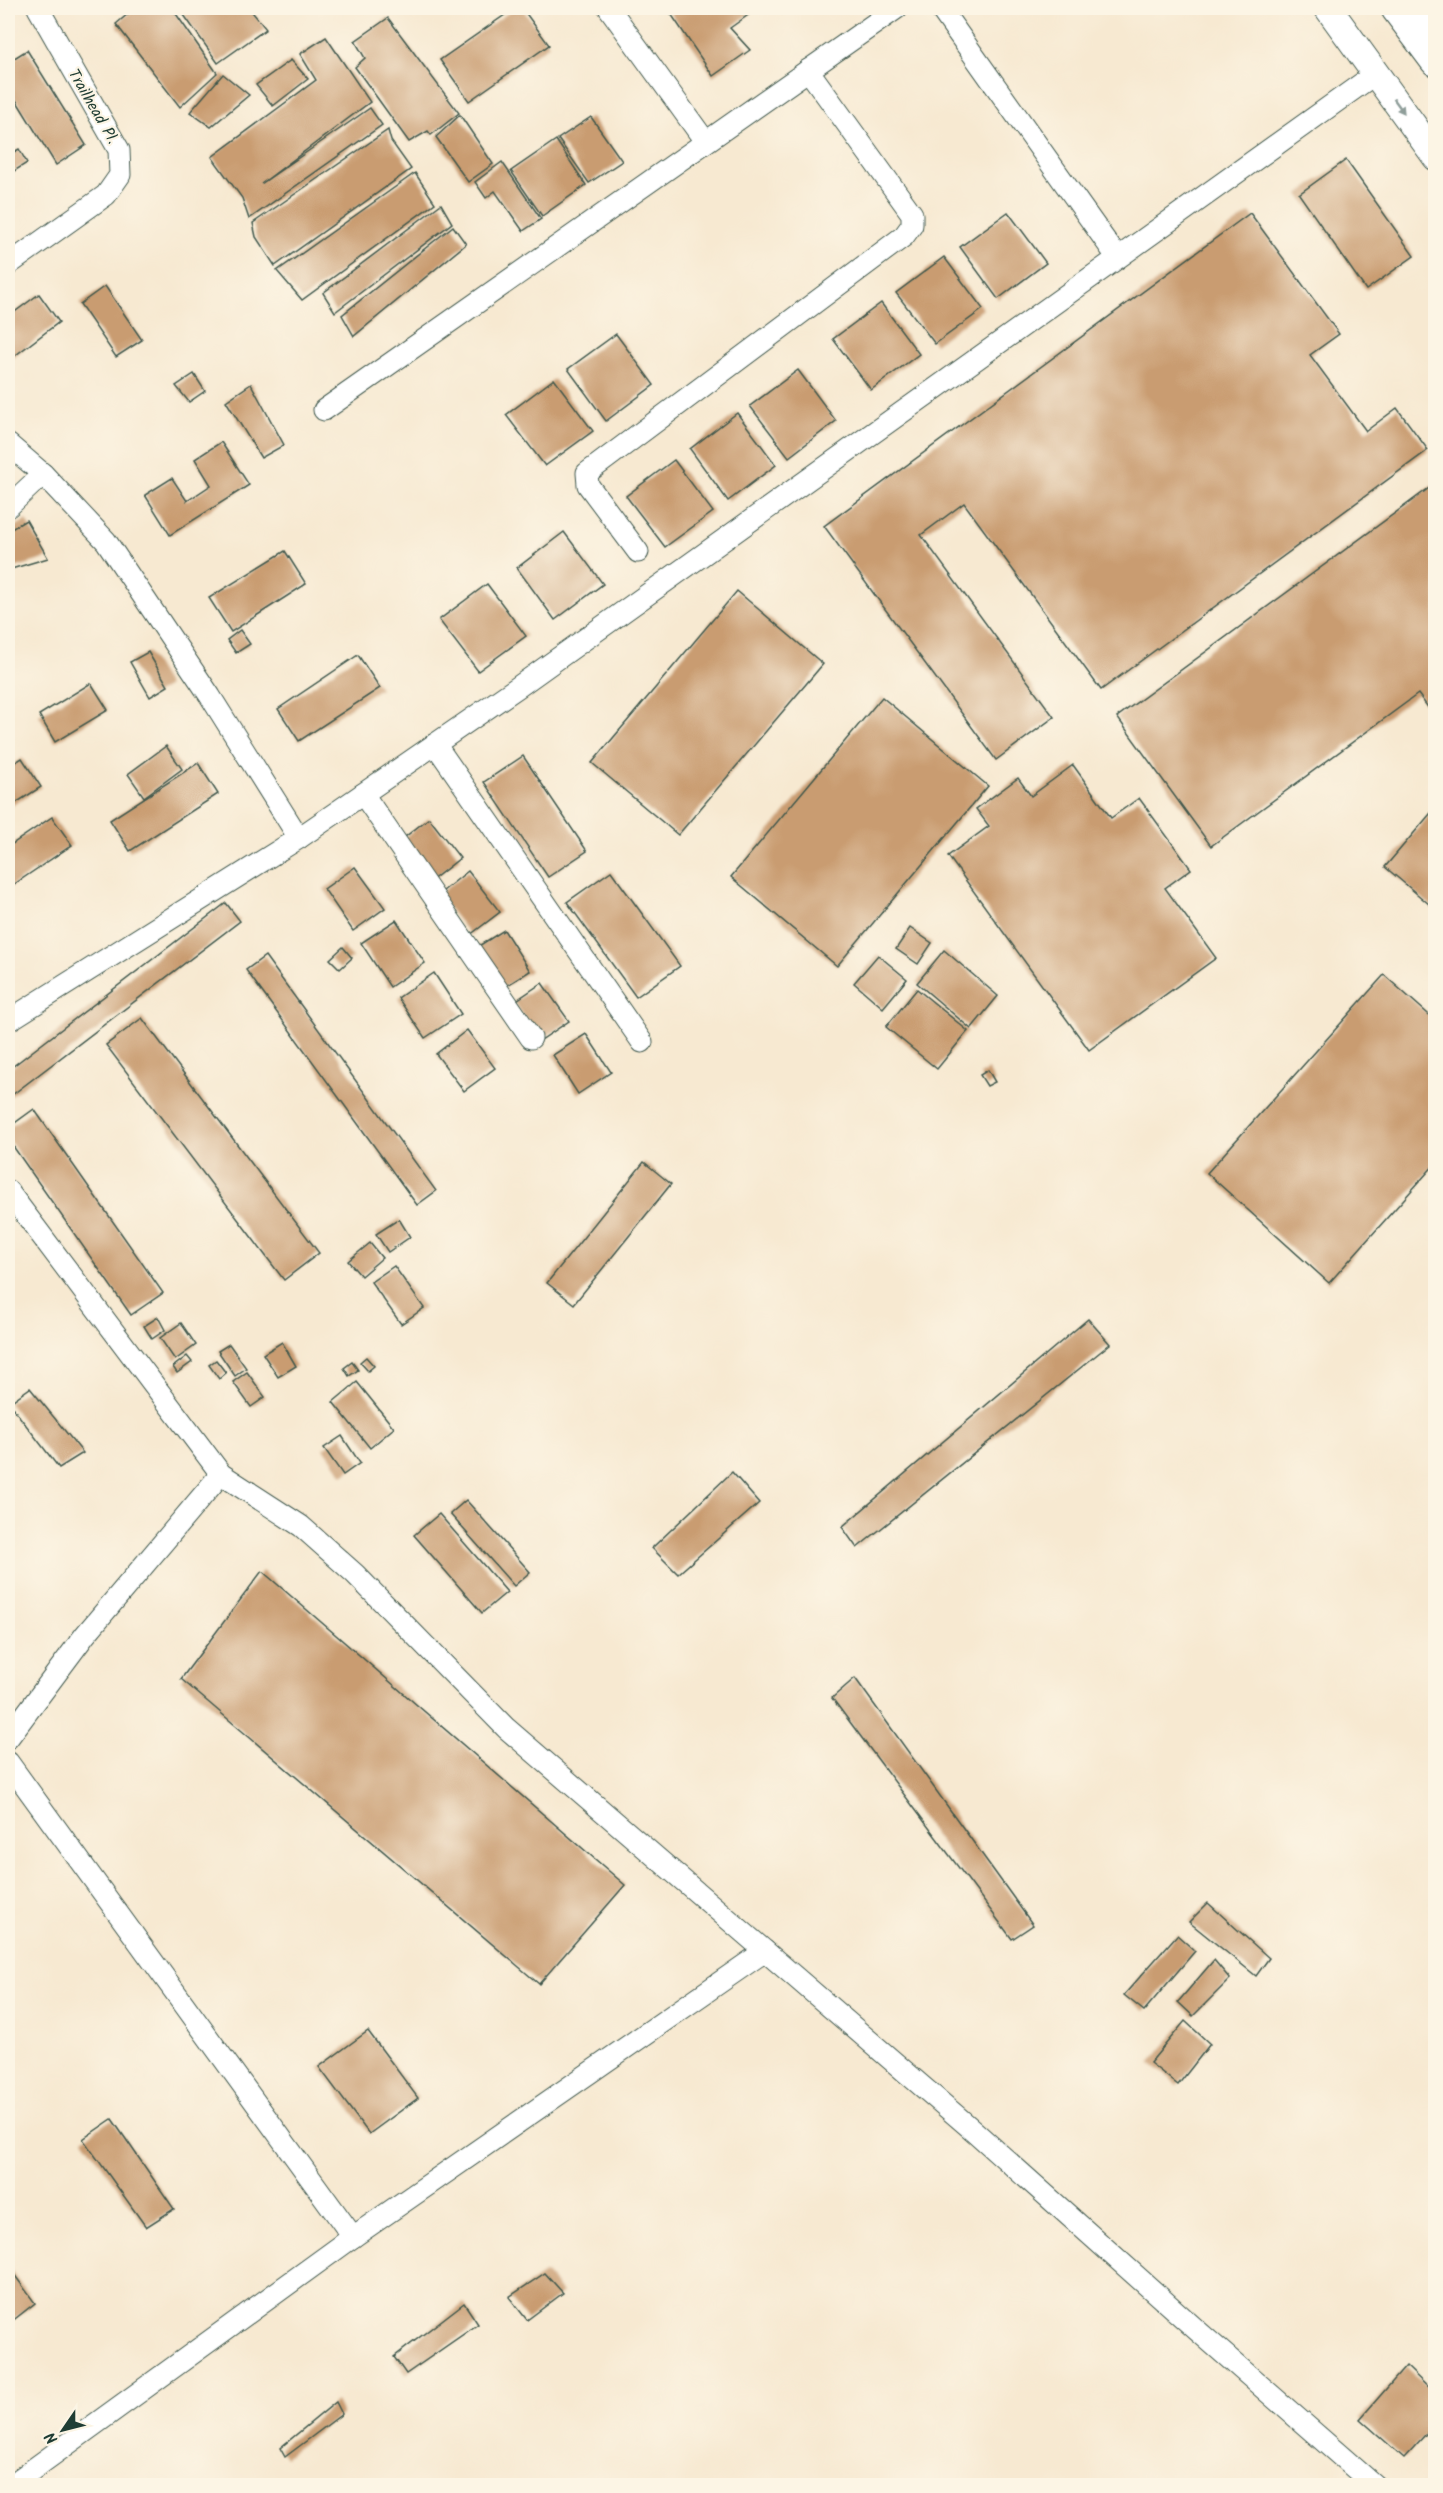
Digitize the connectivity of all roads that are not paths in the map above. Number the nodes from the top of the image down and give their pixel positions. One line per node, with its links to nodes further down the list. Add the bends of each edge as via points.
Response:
1 (38, 8): 15 (street, Trailhead Pl., via 119,150 120,175 106,195)
2 (609, 8): 12 (street)
3 (897, 8): 10 (street)
4 (940, 8): 14 (street)
5 (1328, 8): 11 (main road)
6 (1397, 8): 9 (highway)
7 (1432, 8): 8 (highway)
8 (1436, 13)
9 (1436, 60)
10 (808, 70): 12 (street); 20 (street, via 912,214 912,225 904,236 587,473 588,484)
11 (1375, 74): 13 (main road, one-way to 13); 14 (street)
12 (705, 141): 16 (street)
13 (1436, 157)
14 (1117, 257): 21 (street)
15 (8, 265)
16 (324, 410)
17 (8, 444): 18 (street)
18 (43, 474): 19 (street); 23 (street, via 106,541)
19 (8, 507)
20 (638, 552)
21 (435, 744): 22 (street); 26 (street)
22 (363, 794): 23 (street); 25 (street)
23 (299, 838): 24 (street)
24 (8, 1021)
25 (531, 1038)
26 (642, 1041)
27 (8, 1191): 28 (street)
28 (221, 1474): 29 (street, via 85,1635); 31 (street, via 310,1534 355,1574 506,1728)
29 (8, 1738)
30 (8, 1762): 32 (street)
31 (765, 1951): 32 (street); 34 (street)
32 (352, 2237): 33 (street)
33 (10, 2486)
34 (1375, 2486)

